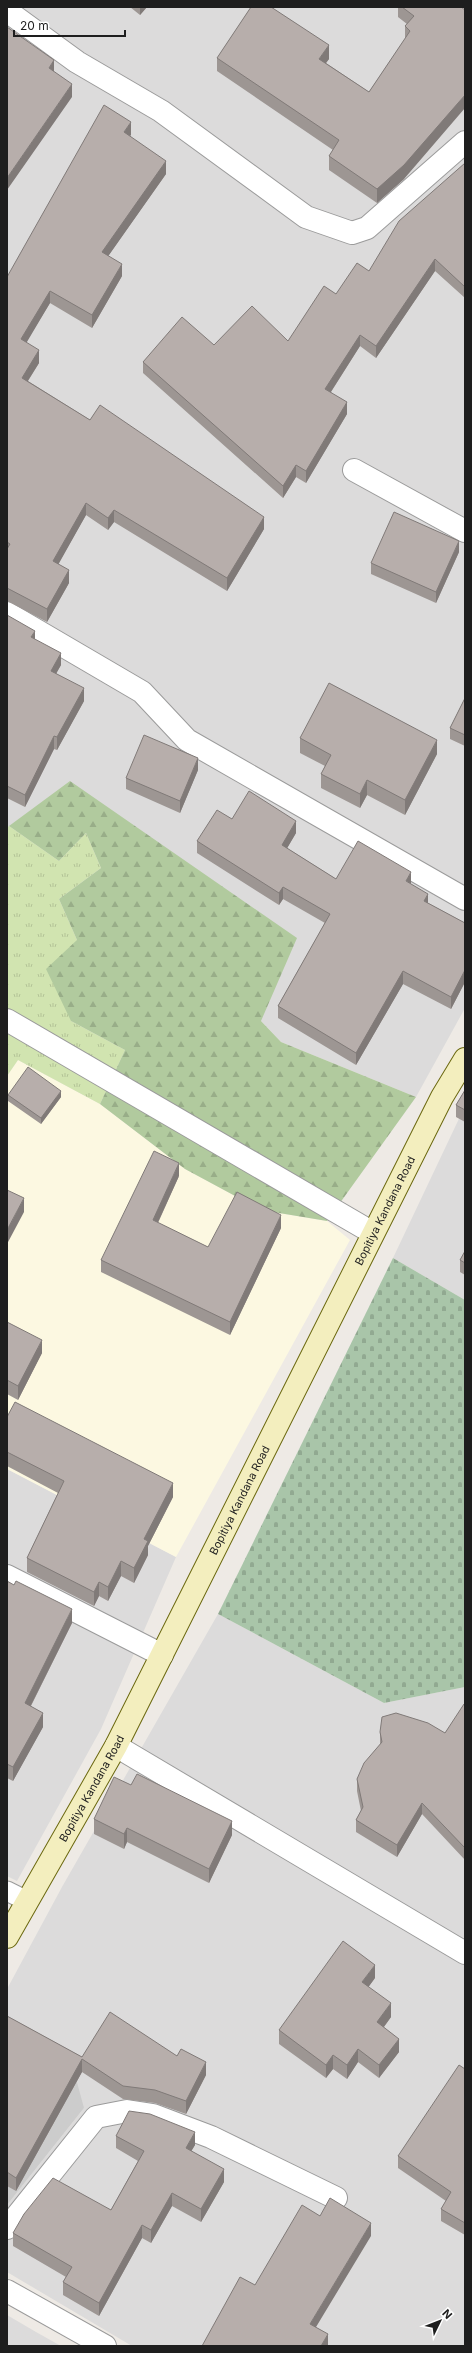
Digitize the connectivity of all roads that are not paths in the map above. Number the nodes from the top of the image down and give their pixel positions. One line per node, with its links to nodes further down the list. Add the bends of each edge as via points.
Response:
1 (7, 11): 2 (street, via 76,62 161,111 306,217 352,233 367,228)
2 (465, 142)
3 (354, 470): 4 (street)
4 (465, 531)
5 (7, 613): 6 (street, via 142,692 186,740)
6 (465, 899)
7 (7, 1020): 9 (street)
8 (465, 1059): 9 (main road, Bopitiya Kandana Road, via 442,1096)
9 (374, 1233): 11 (main road, Bopitiya Kandana Road)
10 (7, 1576): 11 (street)
11 (162, 1655): 12 (main road, Bopitiya Kandana Road)
12 (116, 1746): 14 (main road, Bopitiya Kandana Road); 16 (street)
13 (7, 1892): 14 (lane)
14 (28, 1900): 15 (main road, Bopitiya Kandana Road)
15 (7, 1937)
16 (465, 1953)
17 (336, 2198): 18 (street, via 211,2136 153,2114 128,2112 96,2117)
18 (7, 2228)
19 (7, 2291): 20 (street)
20 (105, 2346)

